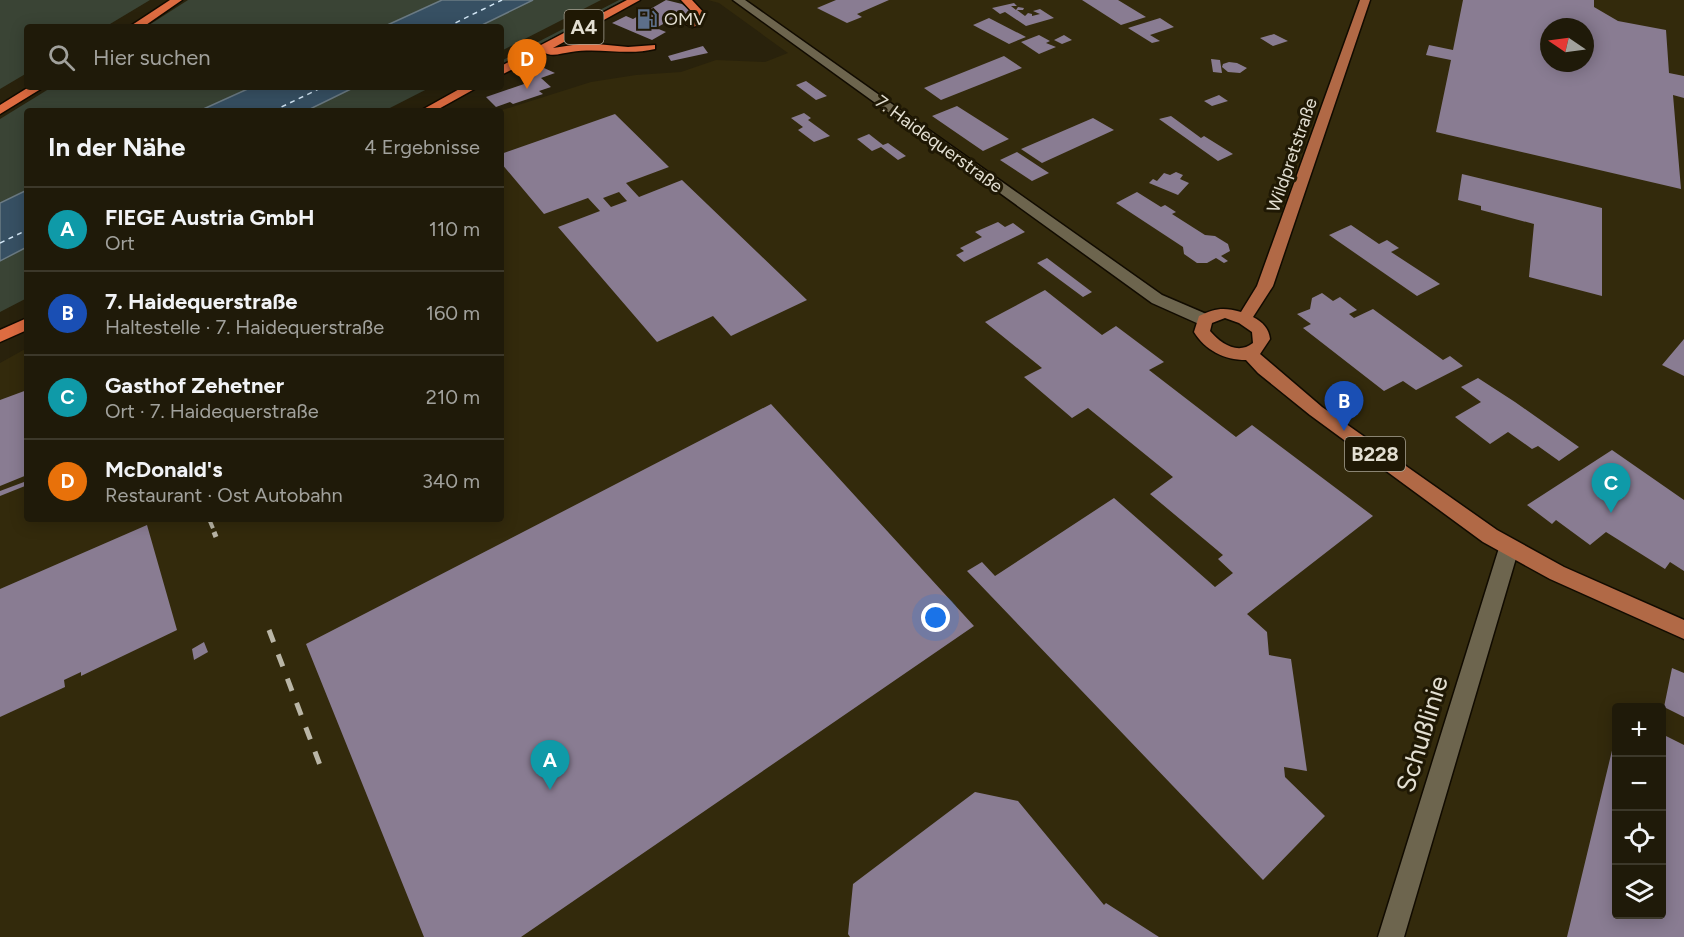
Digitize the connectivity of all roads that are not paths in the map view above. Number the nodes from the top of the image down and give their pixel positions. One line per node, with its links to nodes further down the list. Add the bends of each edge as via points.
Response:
1 (177, 0): 6 (highway)
2 (635, 0): 9 (highway, A4)
3 (686, 0): 7 (highway, via 699,13)
4 (738, 0): 16 (street, 7. Haidequerstraße, via 1157,299)
5 (1365, 0): 15 (main road, Wildpretstraße, via 1265,286)
6 (140, 24)
7 (692, 24)
8 (651, 47): 9 (highway, via 623,54 586,46)
9 (533, 54): 10 (highway, A4)
10 (504, 70)
11 (33, 90): 14 (highway)
12 (466, 90): 13 (highway)
13 (432, 108)
14 (0, 110)
15 (1245, 318): 16 (main road, via 1225,313); 19 (main road, via 1254,324 1262,339 1260,346)
16 (1205, 320): 19 (main road, via 1202,333 1213,346 1235,353)
17 (24, 325): 18 (highway)
18 (0, 337)
19 (1248, 352): 20 (main road, B228, via 1316,411)
20 (1509, 548): 21 (main road, B228); 22 (street, Schußlinie)
21 (1684, 630)
22 (1391, 937)

